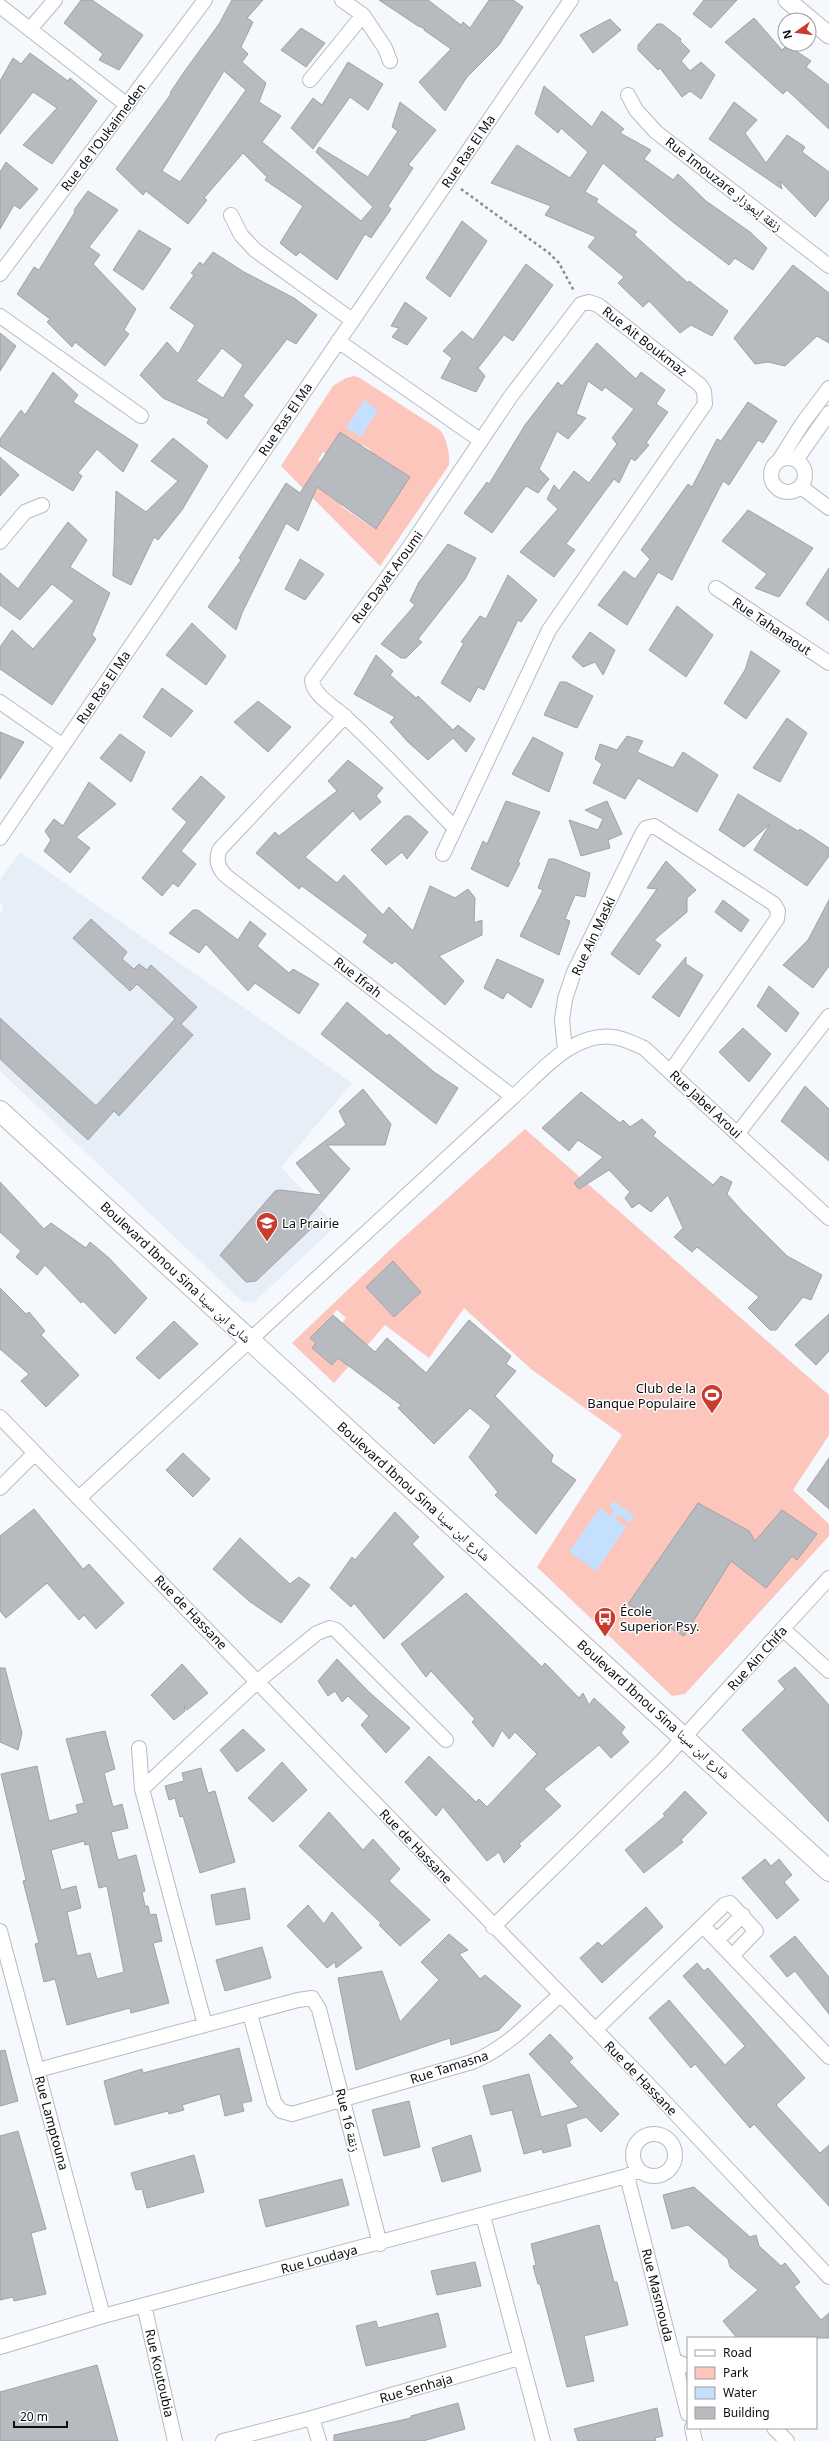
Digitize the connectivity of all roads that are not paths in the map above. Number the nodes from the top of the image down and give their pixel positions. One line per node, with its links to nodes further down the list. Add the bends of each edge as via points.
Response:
1 (55, 0): 8 (street)
2 (205, 0): 13 (street, Rue de l'Oukaimeden)
3 (342, 0): 7 (street)
4 (570, 0): 19 (street, Rue Ras El Ma)
5 (787, 0): 9 (street)
6 (0, 6): 8 (street)
7 (363, 15): 10 (street, via 385,48); 11 (street)
8 (30, 29): 13 (street)
9 (829, 36)
10 (390, 61)
11 (310, 80)
12 (628, 95): 15 (street, Rue Imouzare زنقة إيموزار, via 636,110 656,132)
13 (127, 105): 16 (street, Rue de l'Oukaimeden)
14 (231, 215): 19 (street, via 255,250)
15 (829, 266)
16 (0, 274)
17 (580, 304): 26 (street, Rue Dayat Aroumi); 38 (street, Rue Ait Boukmaz, via 589,302 598,305 700,385 704,390 705,404 549,630)
18 (0, 316): 23 (street)
19 (352, 320): 20 (street, Rue Ras El Ma)
20 (338, 341): 26 (street); 37 (street, Rue Ras El Ma)
21 (829, 388): 24 (street)
22 (829, 413): 25 (street)
23 (141, 416)
24 (802, 424): 25 (street); 27 (street)
25 (815, 434): 28 (street)
26 (480, 440): 36 (street, Rue Dayat Aroumi, via 408,549 312,680 312,686 317,692)
27 (780, 459): 28 (street, via 789,457); 29 (street, via 771,471 774,485 779,491 787,493)
28 (796, 460): 29 (street, via 805,472 805,480)
29 (801, 487): 31 (street)
30 (42, 505): 32 (street, via 25,512)
31 (829, 508)
32 (0, 542)
33 (716, 588): 34 (street, Rue Tahanaout)
34 (829, 663)
35 (0, 702): 37 (street)
36 (344, 716): 38 (street, Rue Dayat Aroumi); 44 (street, Rue Ifrah, via 220,848 218,863 226,876)
37 (63, 746): 39 (street, Rue Ras El Ma)
38 (454, 827): 40 (street)
39 (0, 838)
40 (443, 854)
41 (829, 1016): 46 (street)
42 (565, 1050): 43 (street, Rue Jabel Aroui, via 597,1037 612,1036 644,1048); 43 (street, Rue Ain Maski, via 562,1020 565,999 574,972 646,828 654,826 774,904 778,911 777,920); 44 (street, Rue Jabel Aroui)
43 (671, 1071): 46 (street, Rue Jabel Aroui)
44 (513, 1097): 48 (street, Rue Jabel Aroui)
45 (0, 1111): 48 (main road, Boulevard Ibnou Sina شارع ابن سينا)
46 (738, 1133): 47 (street, Rue Jabel Aroui)
47 (829, 1218)
48 (249, 1339): 52 (street, Rue Jabel Aroui); 57 (main road, Boulevard Ibnou Sina شارع ابن سينا)
49 (0, 1417): 50 (street, Rue de Hassane)
50 (35, 1453): 51 (street); 52 (street, Rue de Hassane)
51 (0, 1488)
52 (79, 1498): 56 (street, Rue de Hassane)
53 (829, 1578): 54 (street, Rue Ain Chifa)
54 (783, 1629): 55 (street); 57 (street, Rue Ain Chifa)
55 (829, 1671)
56 (258, 1681): 58 (street, via 317,1632 330,1628 336,1630); 60 (street); 64 (street, Rue de Hassane)
57 (684, 1738): 61 (main road, Boulevard Ibnou Sina شارع ابن سينا); 64 (street, Rue Ain Chifa)
58 (446, 1740)
59 (139, 1748): 60 (street)
60 (142, 1789): 70 (street)
61 (829, 1871)
62 (743, 1915): 63 (street, via 733,1904 727,1904); 66 (street); 67 (street, via 756,1931)
63 (703, 1926): 66 (street); 71 (street)
64 (493, 1927): 68 (street, Rue de Hassane)
65 (0, 1930): 73 (street, Rue Lamptouna)
66 (717, 1940): 67 (street)
67 (732, 1956): 72 (street)
68 (560, 1995): 71 (street, Rue de Hassane); 74 (street, Rue Tamasna, via 508,2043 492,2054)
69 (250, 2014): 70 (street); 74 (street, Rue Tamasna, via 274,2102 281,2111 292,2114); 74 (street, Rue 16 زنقة, via 312,1998 319,2009)
70 (205, 2025): 73 (street)
71 (595, 2030): 75 (street, Rue de Hassane)
72 (829, 2057)
73 (38, 2070): 82 (street, Rue Lamptouna)
74 (343, 2099): 79 (street, Rue 16 زنقة)
75 (685, 2124): 76 (street); 80 (street, Rue de Hassane)
76 (670, 2140): 77 (street, via 652,2133 643,2136 632,2151); 77 (street, via 675,2159 671,2168 655,2177)
77 (632, 2173): 78 (street, Rue Loudaya); 85 (street, Rue Masmouda)
78 (483, 2216): 79 (street, Rue Loudaya); 84 (street)
79 (380, 2244): 81 (street, Rue Loudaya)
80 (829, 2277)
81 (144, 2305): 82 (street, Rue Loudaya); 90 (street, Rue Koutoubia)
82 (103, 2316): 83 (street, Rue Loudaya)
83 (0, 2347)
84 (519, 2358): 87 (street, Rue Senhaja); 93 (street)
85 (681, 2363): 86 (street, Rue Masmouda)
86 (687, 2407)
87 (312, 2418): 91 (street, Rue Senhaja); 92 (street)
88 (692, 2429): 94 (street)
89 (775, 2429): 95 (street)
90 (175, 2441)
91 (223, 2441)
92 (319, 2441)
93 (543, 2441)
94 (695, 2441)
95 (787, 2441)

